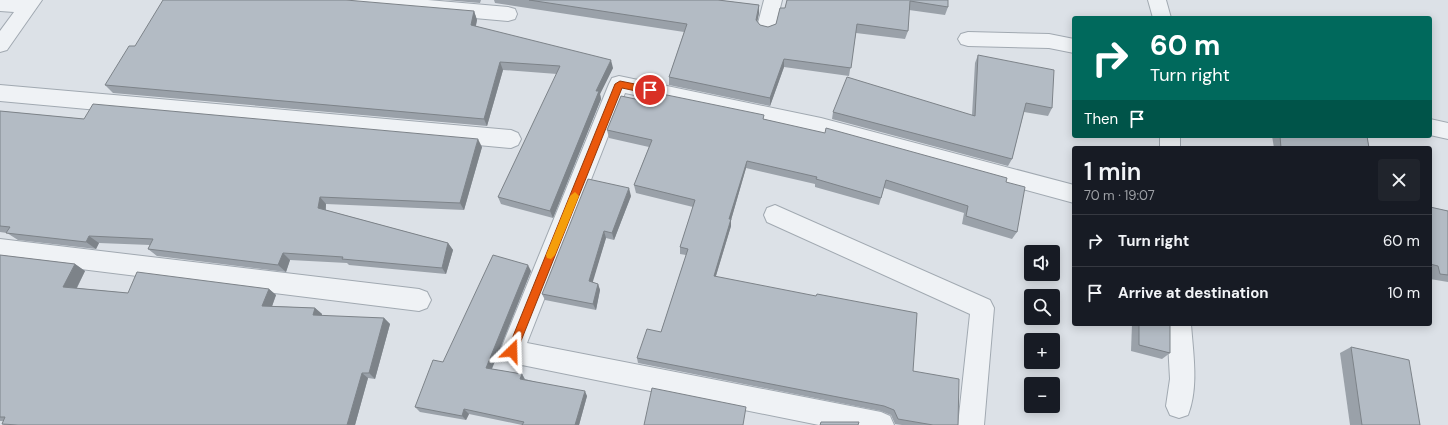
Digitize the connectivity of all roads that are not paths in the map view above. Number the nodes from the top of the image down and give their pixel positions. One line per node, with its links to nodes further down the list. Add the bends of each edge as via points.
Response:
1 (350, 0): 6 (street)
2 (773, 0): 8 (street)
3 (1158, 0): 7 (street)
4 (31, 3): 5 (street); 10 (street)
5 (0, 4)
6 (508, 14)
7 (1162, 16)
8 (767, 27)
9 (968, 39): 11 (street, via 1049,41)
10 (0, 44)
11 (1072, 46)
12 (0, 93): 15 (street)
13 (1432, 127): 14 (street)
14 (1448, 131)
15 (510, 139)
16 (1072, 193): 22 (street, via 821,126 620,84 512,351)
17 (775, 215): 23 (street, via 982,308)
18 (0, 249): 19 (street)
19 (419, 300)
20 (1179, 326): 21 (street, via 1182,378)
21 (1179, 406)
22 (881, 425)
23 (971, 425)

